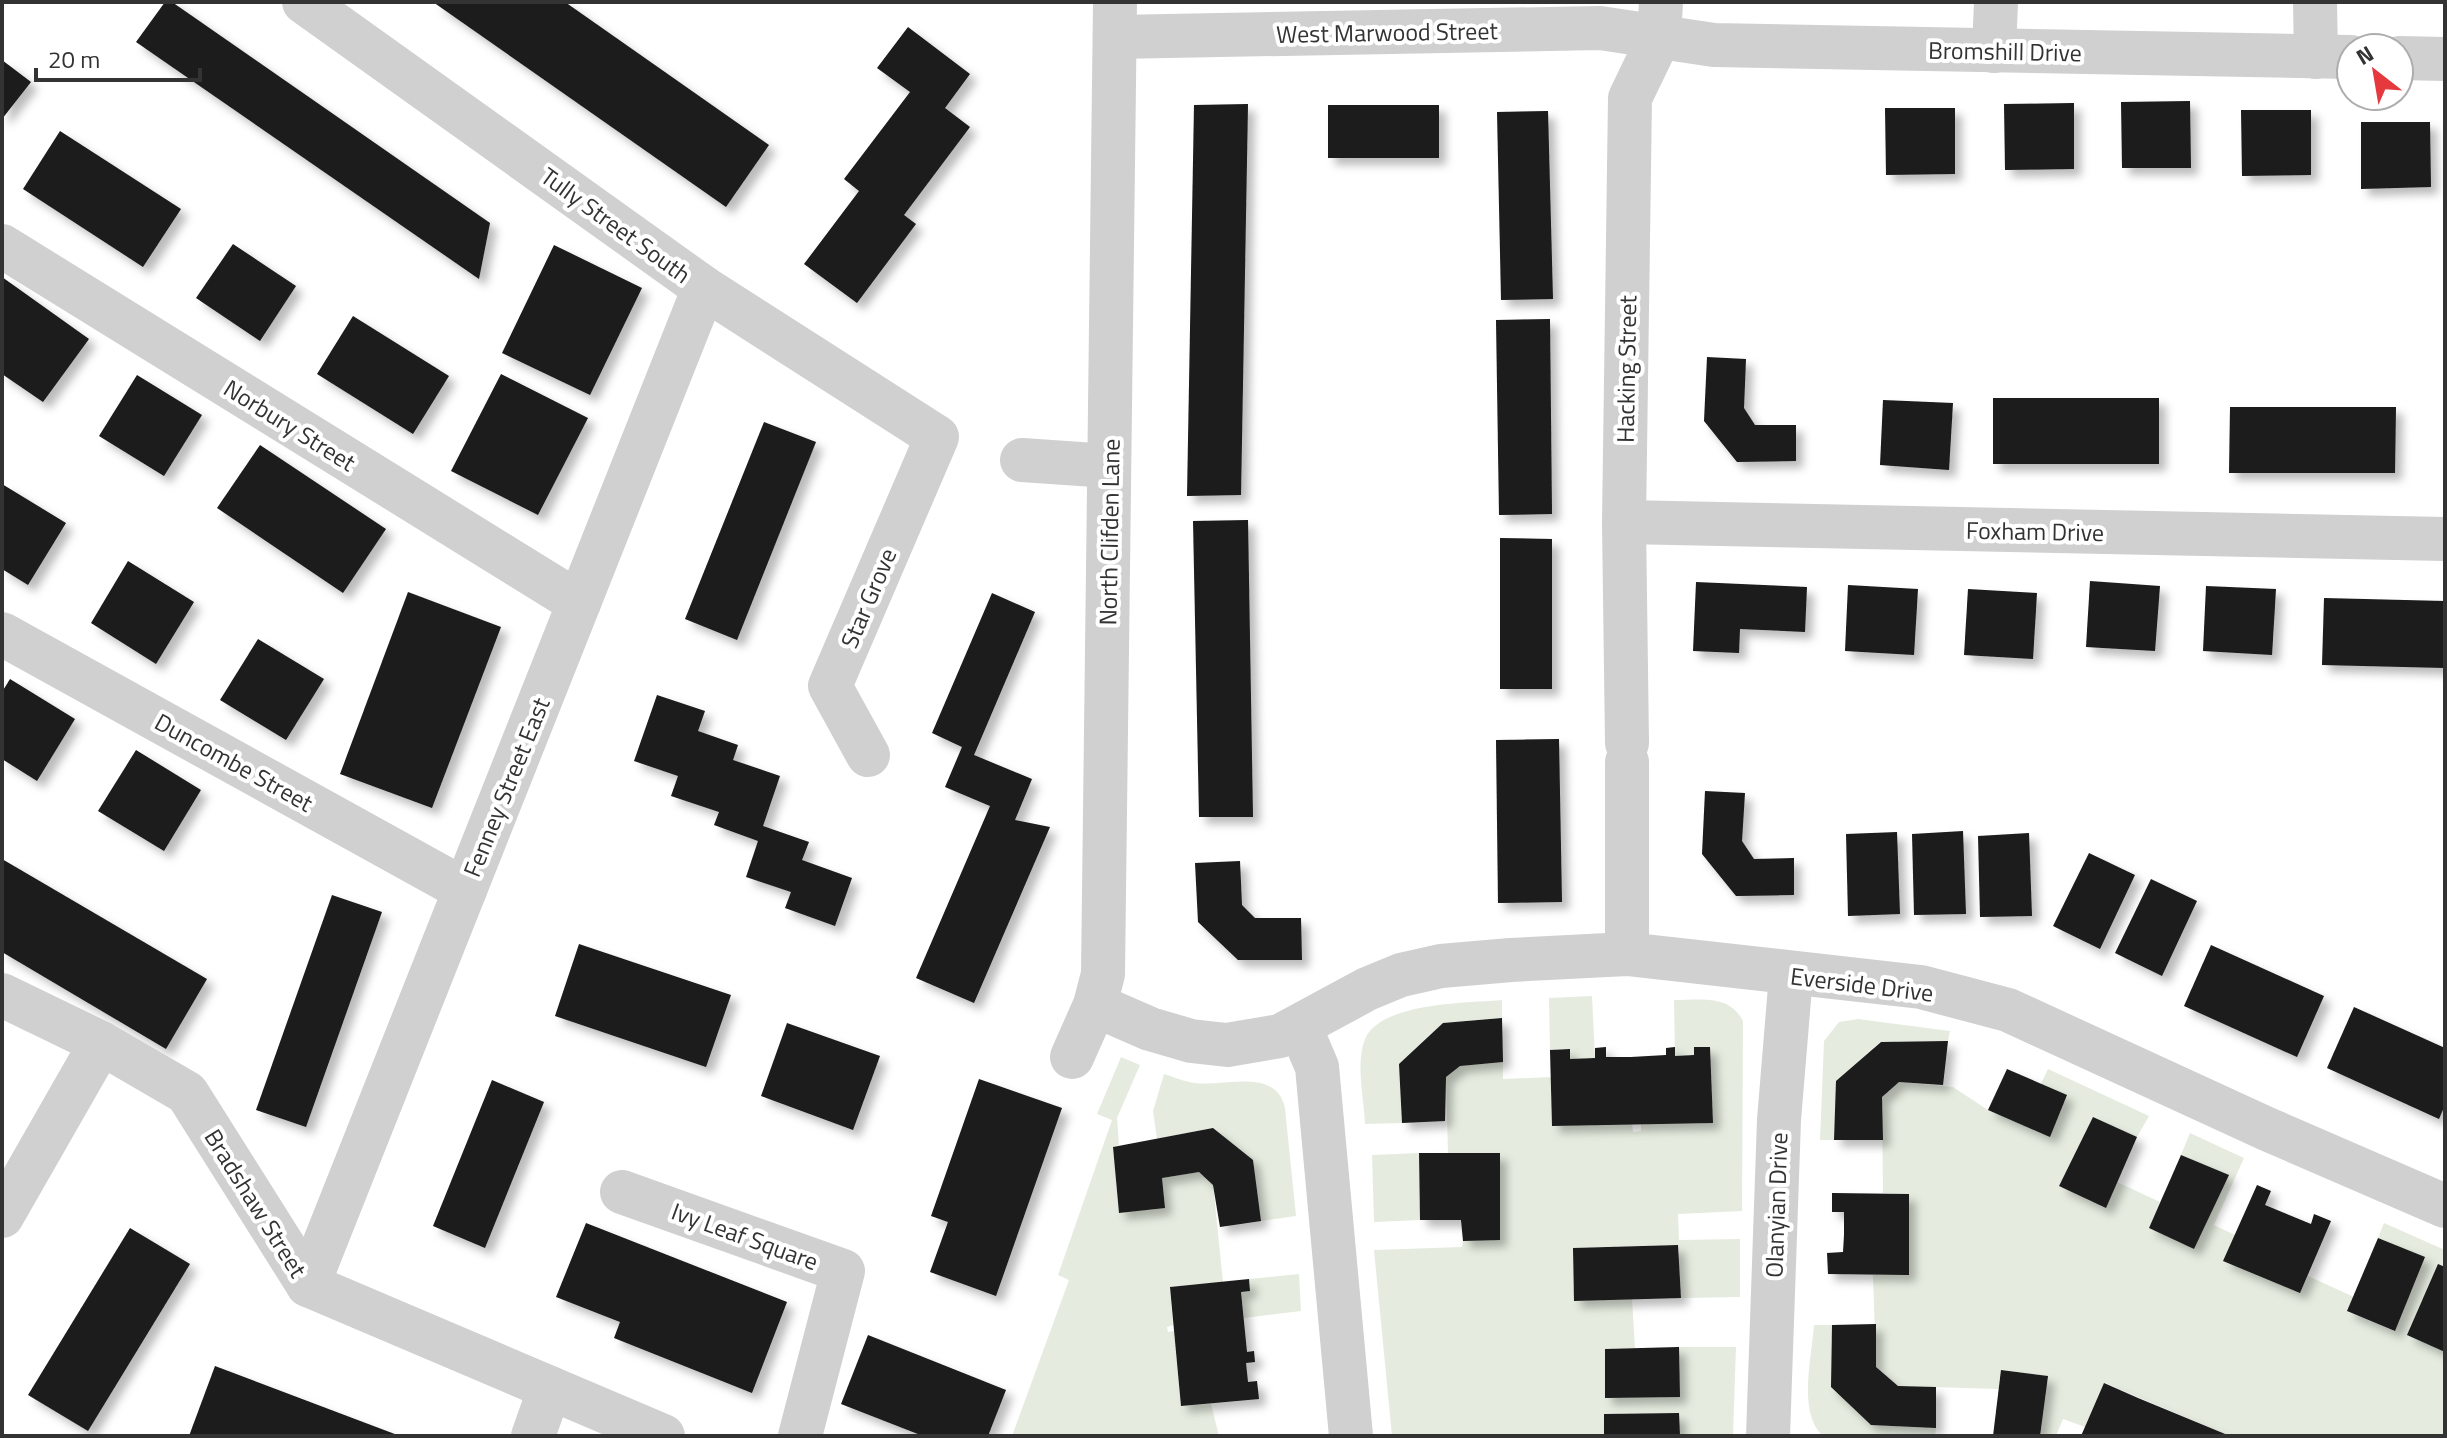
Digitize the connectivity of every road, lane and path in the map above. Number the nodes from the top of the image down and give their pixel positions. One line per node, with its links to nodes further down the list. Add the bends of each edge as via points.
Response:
1 (304, 2): 11 (street, Tully Street South)
2 (1996, 2): 6 (street)
3 (2315, 2): 7 (street)
4 (1115, 19): 5 (street, West Marwood Street, via 1600,28); 14 (street, North Clifden Lane)
5 (1660, 20): 6 (street, Bromshill Drive, via 1714,45); 15 (street, Hacking Street, via 1630,98)
6 (1994, 51): 7 (street, Bromshill Drive)
7 (2333, 57)
8 (2415, 58): 9 (street)
9 (2445, 59)
10 (2, 246): 17 (street, Norbury Street)
11 (704, 288): 12 (street, Tully Street South); 17 (street, Fenney Street East)
12 (937, 437): 19 (street, Star Grove, via 830,686)
13 (1022, 460): 14 (street)
14 (1109, 466): 24 (street, North Clifden Lane, via 1103,974)
15 (1624, 522): 16 (street, Foxham Drive); 21 (street, Hacking Street)
16 (2445, 539)
17 (579, 603): 20 (street, Fenney Street East)
18 (2, 634): 20 (street, Duncombe Street)
19 (868, 755)
20 (465, 890): 31 (street, Fenney Street East)
21 (1627, 954): 22 (street, Everside Drive); 25 (street, Everside Drive, via 1441,966 1367,989)
22 (1791, 975): 29 (street, Everside Drive, via 1921,987 2008,1010); 37 (street, Olanyian Drive, via 1779,1120)
23 (2, 995): 26 (street, Bradshaw Street)
24 (1095, 1005): 25 (street, Everside Drive, via 1150,1029 1227,1045 1254,1043); 27 (street, North Clifden Lane)
25 (1300, 1027): 36 (street, via 1317,1067)
26 (101, 1043): 30 (street); 31 (street, Bradshaw Street, via 187,1093)
27 (1072, 1057)
28 (622, 1192): 35 (street, Ivy Leaf Square, via 843,1271)
29 (2445, 1206)
30 (2, 1216)
31 (308, 1285): 32 (street, Bradshaw Street)
32 (550, 1388): 33 (street); 34 (street, Bradshaw Street)
33 (533, 1436)
34 (663, 1436)
35 (800, 1436)
36 (1351, 1436)
37 (1768, 1436)

